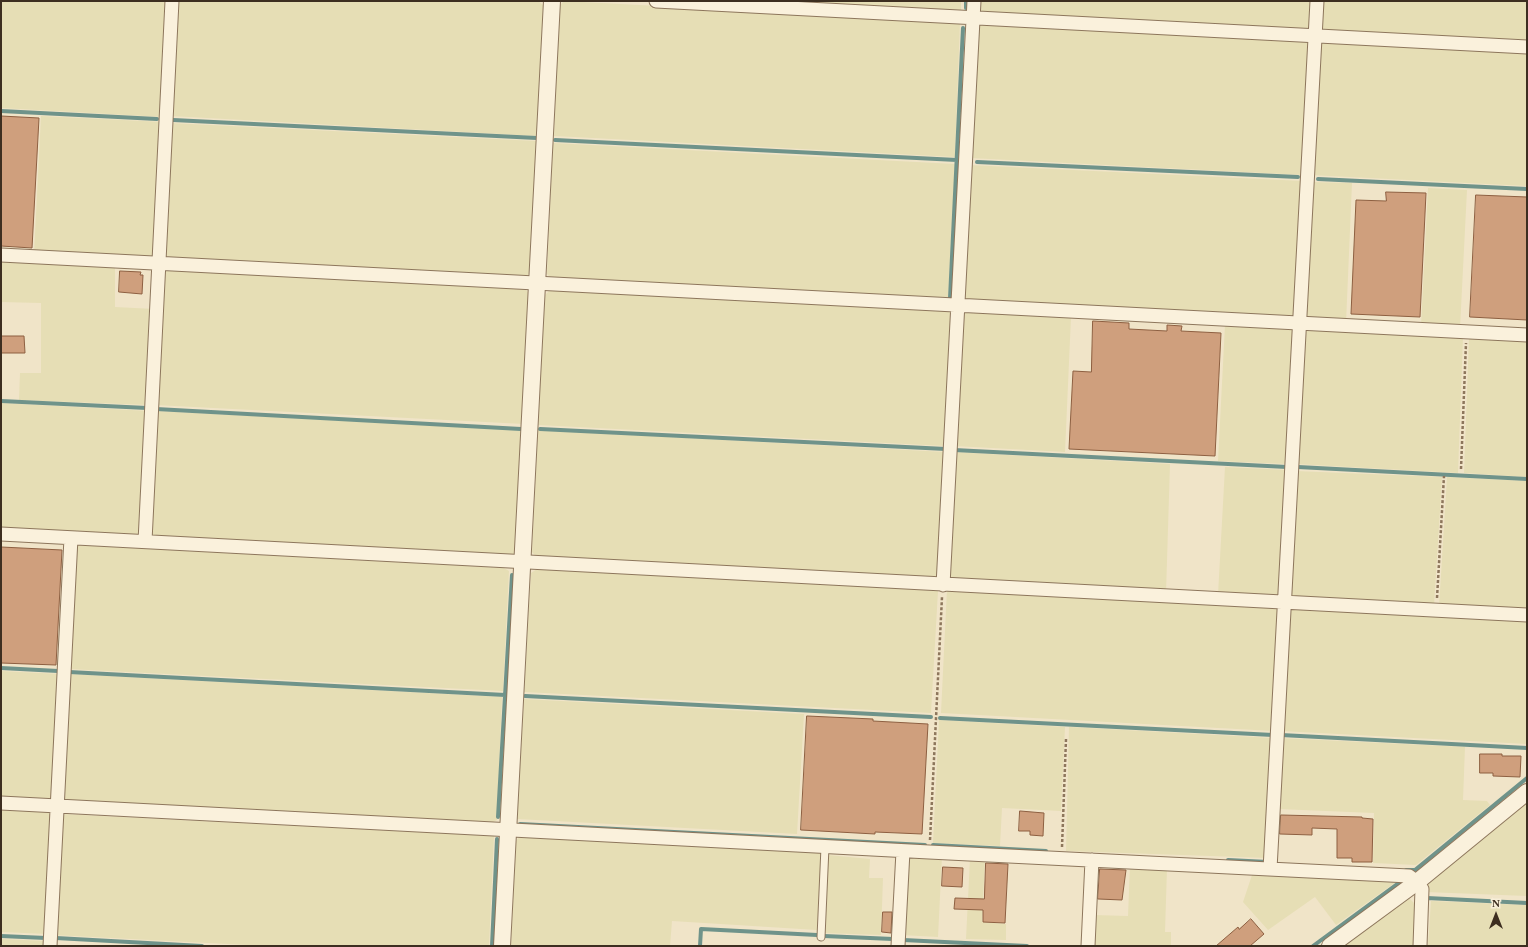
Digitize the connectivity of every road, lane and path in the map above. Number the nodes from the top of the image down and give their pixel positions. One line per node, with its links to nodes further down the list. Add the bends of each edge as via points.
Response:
1 (172, 1): 10 (street)
2 (552, 1): 11 (street)
3 (656, 1): 6 (street)
4 (974, 1): 6 (street)
5 (1316, 1): 7 (street)
6 (973, 17): 7 (street); 12 (street)
7 (1315, 36): 8 (street); 13 (street)
8 (1527, 47)
9 (1, 255): 10 (street)
10 (158, 264): 11 (street); 20 (street)
11 (538, 284): 12 (street); 21 (street)
12 (957, 305): 13 (street); 22 (street)
13 (1299, 324): 14 (street); 23 (street)
14 (1466, 332): 15 (street); 16 (path)
15 (1527, 335)
16 (1461, 469)
17 (1444, 476): 24 (path)
18 (1, 534): 19 (street)
19 (71, 538): 20 (street); 29 (street)
20 (145, 542): 21 (street)
21 (523, 562): 22 (street); 30 (street)
22 (943, 585): 23 (street); 33 (path)
23 (1284, 602): 24 (street); 36 (street)
24 (1436, 610): 25 (street)
25 (1527, 615)
26 (1066, 739): 34 (path)
27 (1527, 792): 37 (street)
28 (1, 803): 29 (street)
29 (57, 806): 30 (street); 39 (street)
30 (509, 830): 31 (street); 40 (street)
31 (825, 847): 32 (street); 38 (lane)
32 (903, 851): 33 (street); 41 (street)
33 (929, 852): 34 (street)
34 (1061, 859): 35 (street)
35 (1092, 860): 36 (street); 42 (street)
36 (1270, 869): 37 (street, via 1409,876)
37 (1417, 882): 43 (street); 44 (street, via 1422,889)
38 (820, 937)
39 (50, 946)
40 (502, 946)
41 (898, 946)
42 (1088, 946)
43 (1330, 946)
44 (1420, 946)

